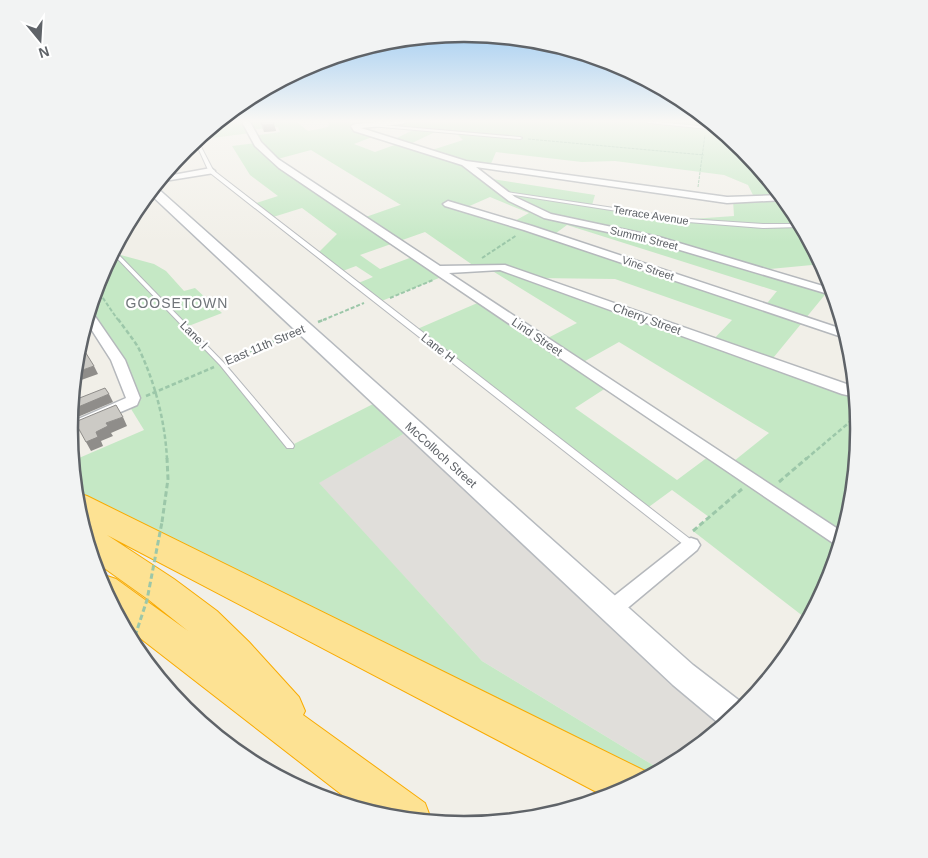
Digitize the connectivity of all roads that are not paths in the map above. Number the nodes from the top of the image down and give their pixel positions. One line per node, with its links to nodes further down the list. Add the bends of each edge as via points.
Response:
1 (207, 162): 5 (lane, Lane H)
2 (278, 162): 13 (street, Lind Street)
3 (462, 162): 4 (street)
4 (465, 163): 7 (street, Summit Street); 9 (street, via 727,200)
5 (211, 171): 6 (street); 22 (lane, Lane H)
6 (170, 178)
7 (502, 192): 11 (lane, Terrace Avenue, via 678,220); 14 (street, Summit Street, via 548,216 655,239)
8 (157, 194): 25 (street, McColloch Street)
9 (774, 198)
10 (448, 204): 16 (street, Vine Street)
11 (793, 226)
12 (118, 256): 19 (lane, Lane I, via 222,364)
13 (440, 273): 17 (street, Cherry Street, via 501,267); 21 (street, Lind Street)
14 (824, 290)
15 (93, 322): 18 (street, via 118,360 133,398 132,402)
16 (838, 332)
17 (848, 391)
18 (78, 425)
19 (290, 446)
20 (86, 509): 28 (highway)
21 (835, 536)
22 (688, 542): 25 (street)
23 (96, 545): 27 (highway, via 204,623)
24 (117, 600): 27 (highway)
25 (611, 610): 26 (street, McColloch Street)
26 (728, 711)
27 (320, 751): 29 (highway)
28 (622, 782)
29 (396, 809)

